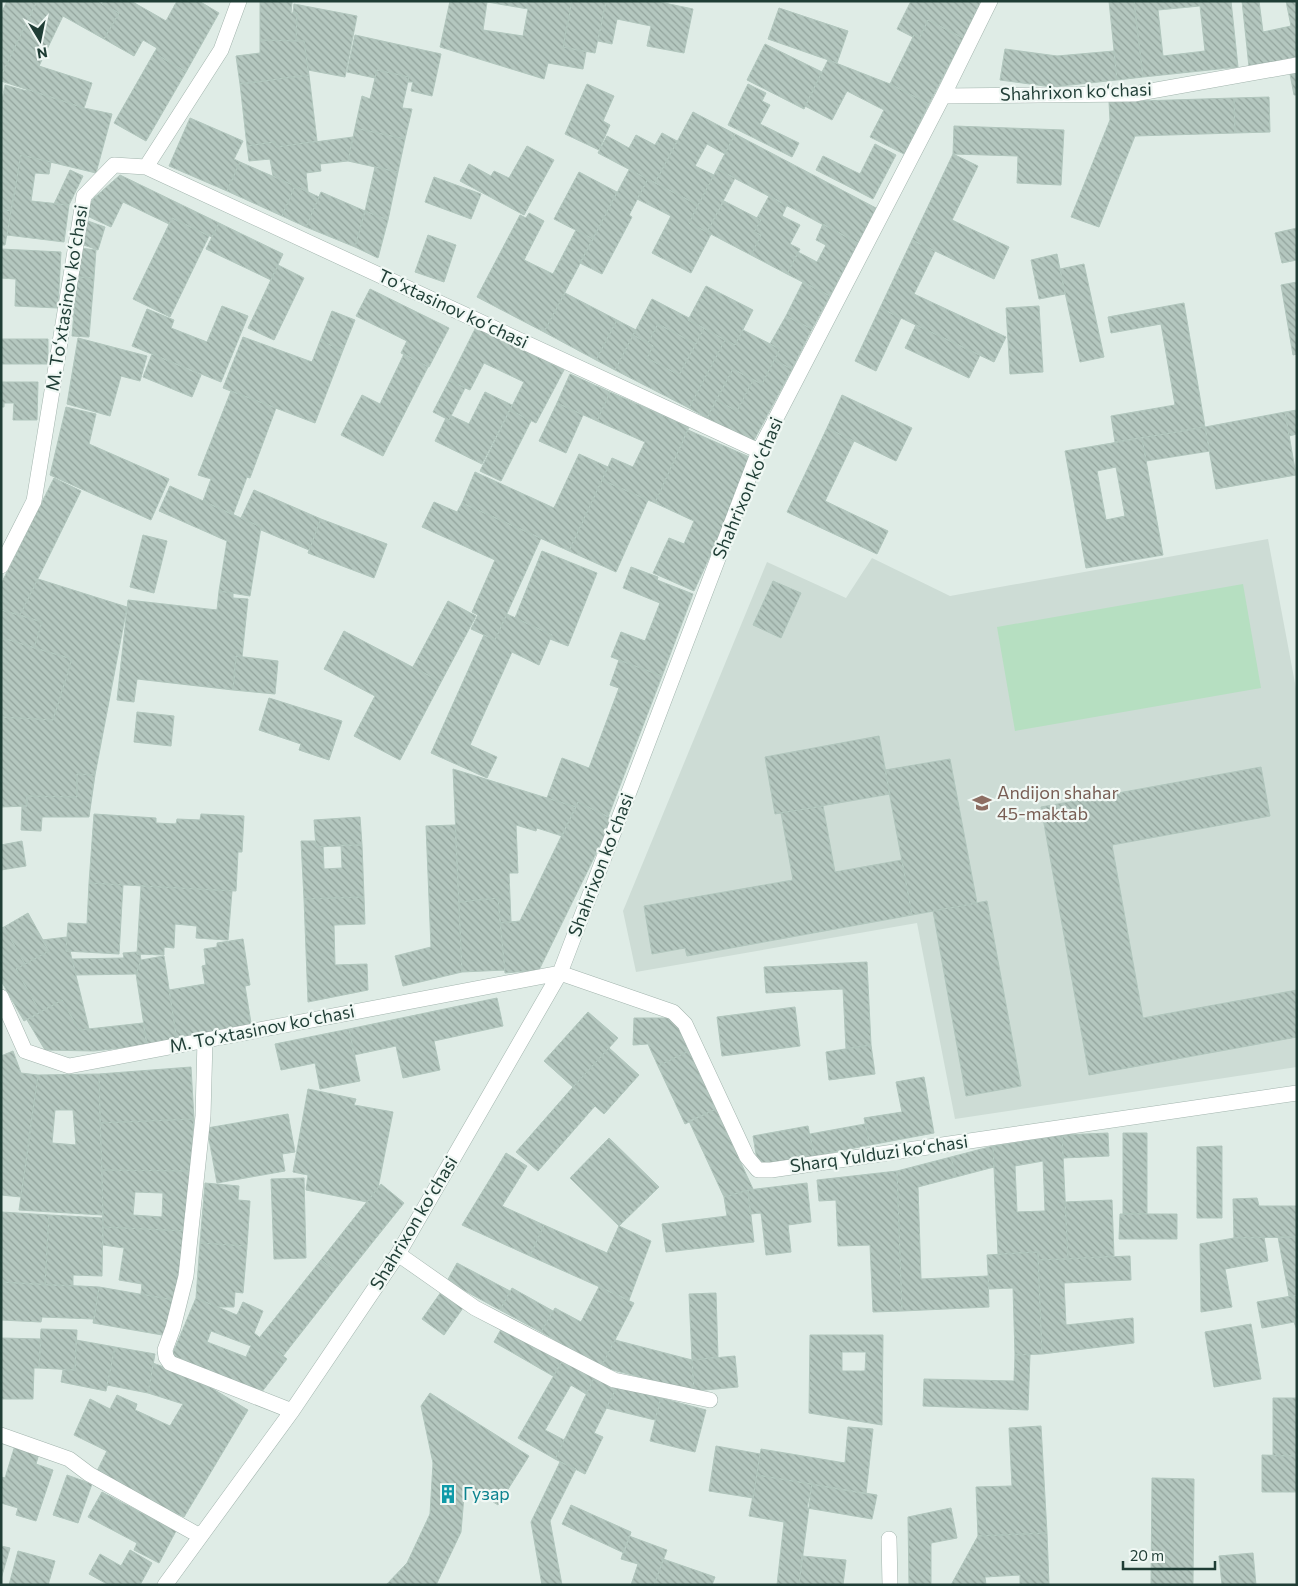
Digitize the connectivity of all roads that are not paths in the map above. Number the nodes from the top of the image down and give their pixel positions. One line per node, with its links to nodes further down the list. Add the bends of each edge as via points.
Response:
1 (239, 1): 5 (street, via 221,50)
2 (990, 1): 4 (street, Shahrixon koʻchasi)
3 (1297, 65): 4 (street, Shahrixon koʻchasi, via 1134,94)
4 (943, 96): 6 (street, Shahrixon koʻchasi)
5 (146, 167): 6 (street, Toʻxtasinov koʻchasi); 7 (street, M. Toʻxtasinov koʻchasi, via 114,165 84,196 34,501)
6 (759, 451): 8 (street, Shahrixon koʻchasi)
7 (1, 566)
8 (560, 972): 10 (street, M. Toʻxtasinov koʻchasi); 11 (street, Sharq Yulduzi koʻchasi, via 673,1012 685,1024 747,1157 758,1170); 12 (street, Shahrixon koʻchasi)
9 (1, 997): 10 (street, M. Toʻxtasinov koʻchasi, via 25,1051 69,1066)
10 (205, 1040): 14 (street, via 204,1116 186,1276 166,1356 170,1362)
11 (1297, 1093)
12 (398, 1254): 13 (street, via 475,1308 614,1380); 14 (street, Shahrixon koʻchasi)
13 (710, 1400)
14 (292, 1411): 16 (street, Shahrixon koʻchasi)
15 (1, 1435): 16 (street, via 69,1458 89,1474)
16 (200, 1536): 18 (street, Shahrixon koʻchasi)
17 (890, 1539): 19 (street)
18 (165, 1585)
19 (890, 1585)

